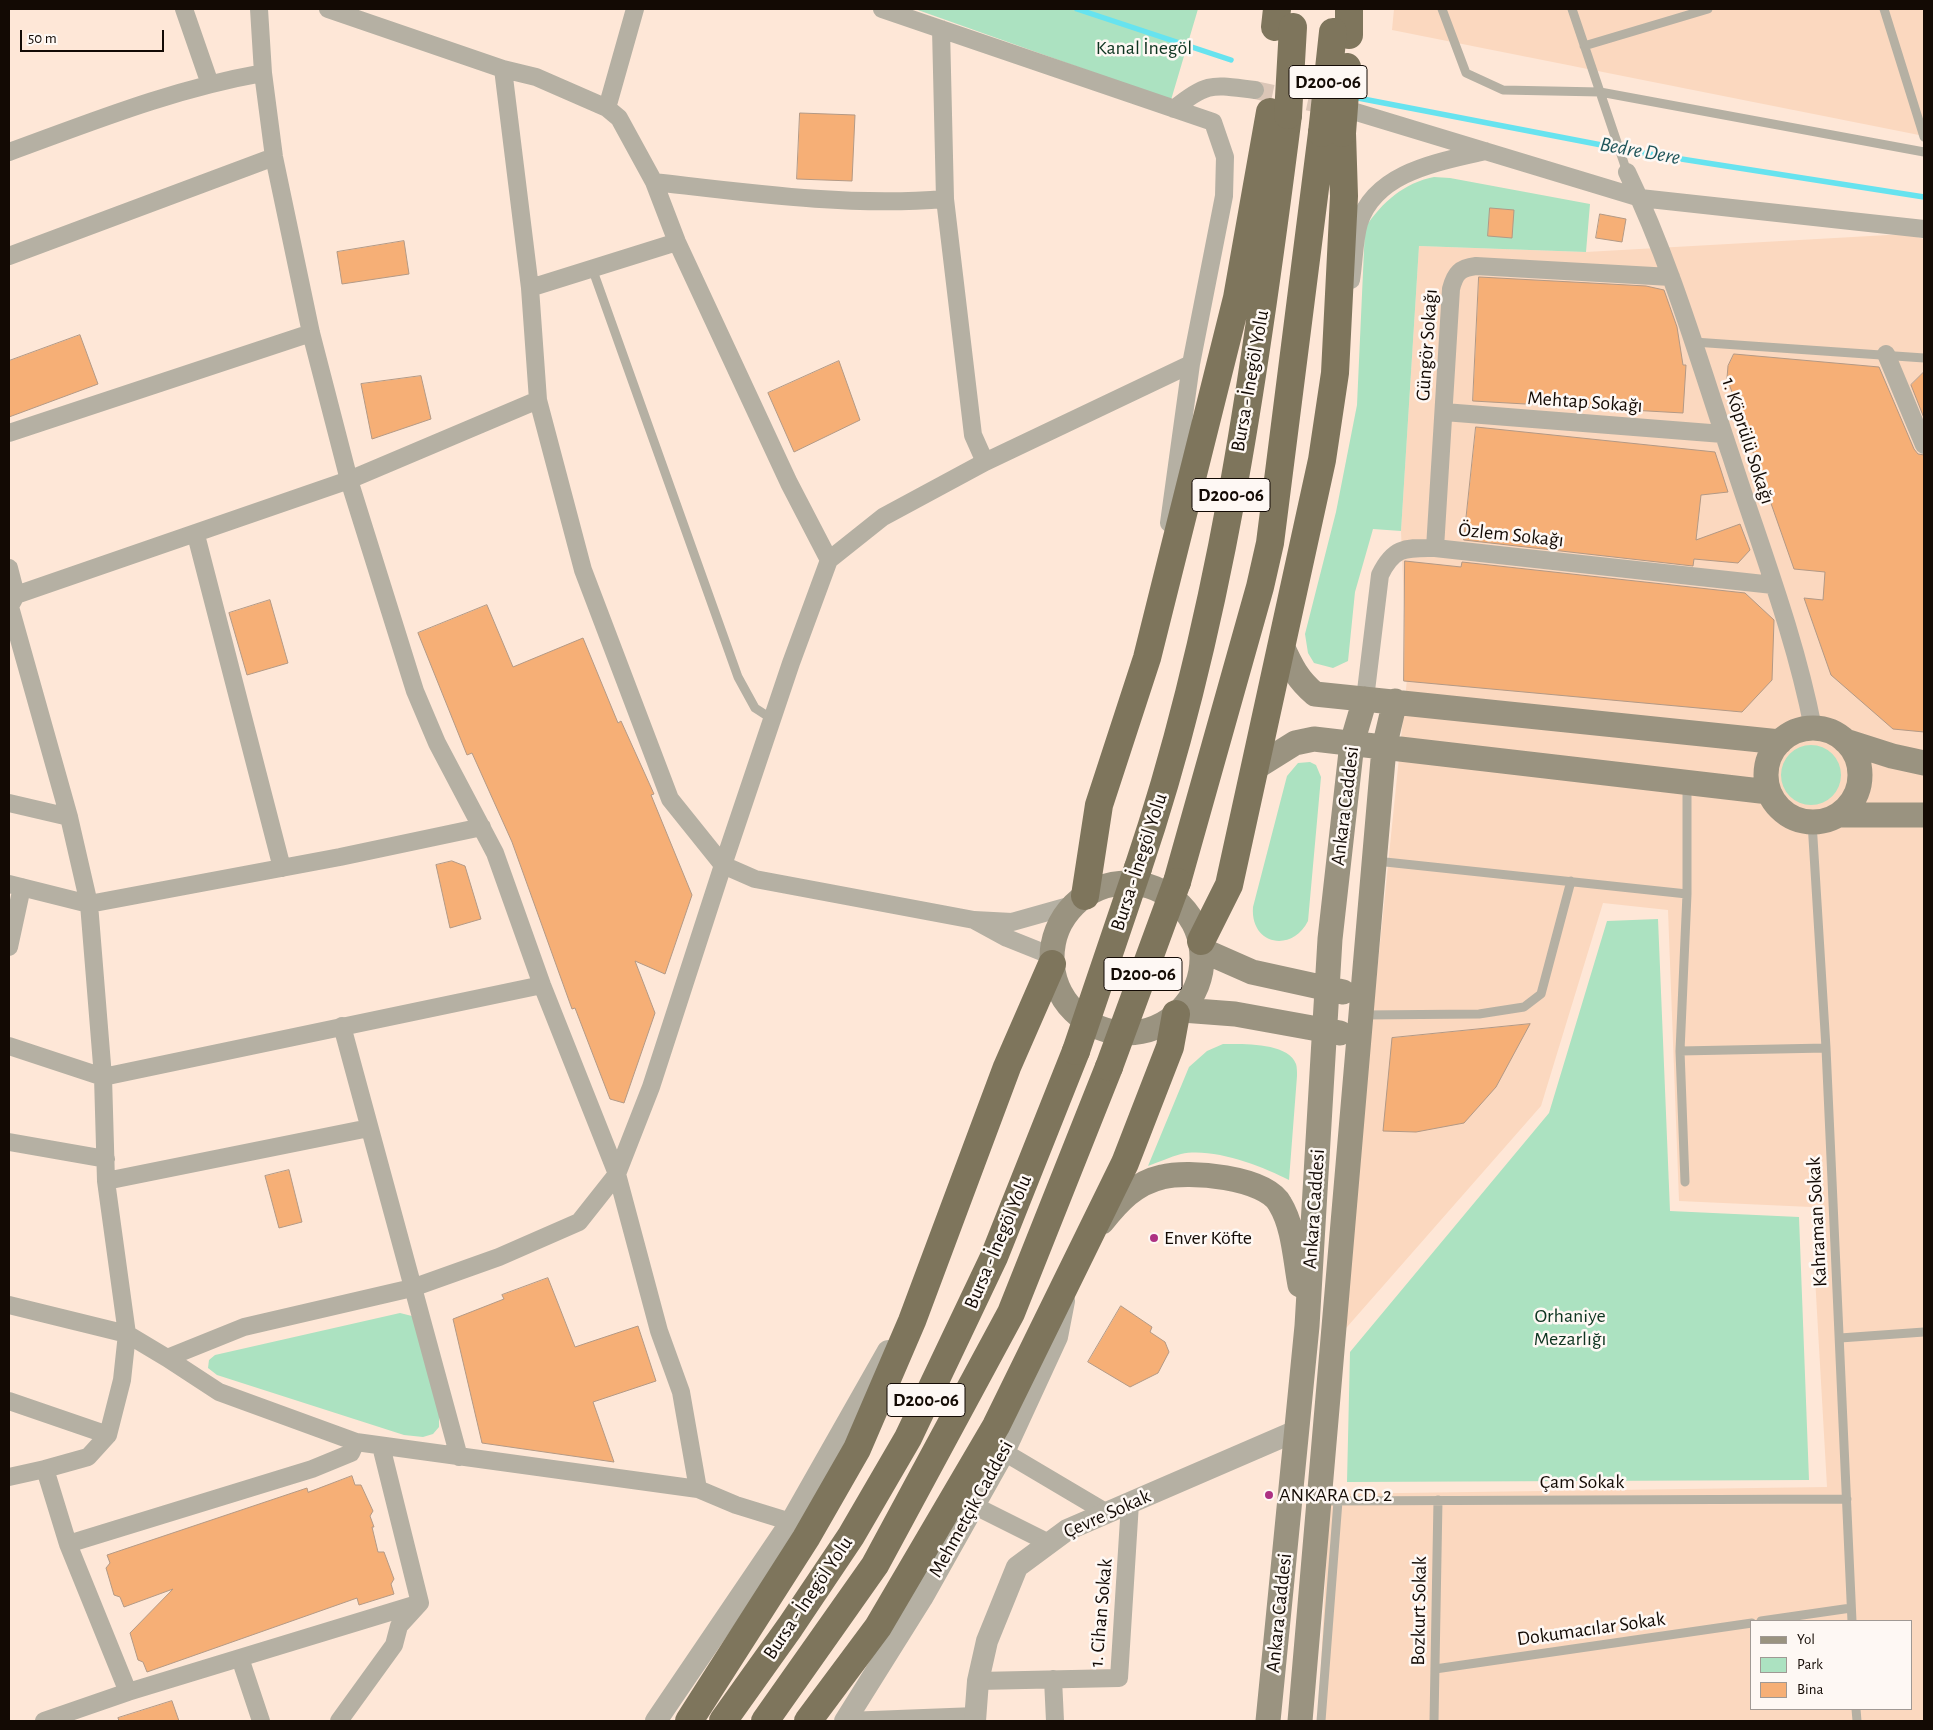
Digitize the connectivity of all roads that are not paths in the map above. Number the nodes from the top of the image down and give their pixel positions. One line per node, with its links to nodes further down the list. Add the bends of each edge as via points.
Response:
1 (184, 9): 16 (street)
2 (259, 9): 15 (street)
3 (328, 9): 14 (street)
4 (635, 9): 19 (street)
5 (882, 9): 12 (street)
6 (1442, 9): 17 (lane, via 1466,73 1503,90)
7 (1572, 9): 13 (lane)
8 (1708, 9): 13 (lane)
9 (1884, 9): 22 (lane)
10 (1285, 18): 18 (highway, Bursa - İnegöl Yolu / D200-06, bridge)
11 (1342, 21): 21 (highway, Bursa - İnegöl Yolu / D200-06, bridge)
12 (941, 29): 20 (street); 30 (street)
13 (1584, 46): 17 (lane)
14 (503, 69): 19 (street, via 536,77); 36 (street)
15 (263, 73): 16 (street); 26 (street)
16 (210, 84): 24 (street, via 159,97)
17 (1600, 92): 25 (lane); 27 (lane)
18 (1271, 106): 20 (street, via 1213,85 1192,94); 56 (highway, via 1237,298); 150 (highway, Bursa - İnegöl Yolu / D200-06, bridge, via 1269,266 1224,536 1186,702 1156,813 1076,1051 994,1257 908,1438 851,1536)
19 (607, 108): 28 (street, via 619,118)
20 (1174, 109): 42 (street, via 1213,122 1225,156 1224,196)
21 (1340, 126): 23 (street); 40 (highway, via 1344,196); 151 (highway, Bursa - İnegöl Yolu / D200-06, bridge, via 1270,543 1177,882 1109,1067 1011,1313 875,1564)
22 (1924, 137)
23 (1485, 151): 29 (street); 40 (street, via 1407,173 1385,188 1366,210 1359,223 1344,332)
24 (9, 152)
25 (1924, 152)
26 (274, 157): 33 (street); 37 (street)
27 (1627, 172): 29 (street, 1. Köprülü Sokağı)
28 (654, 182): 30 (street, via 744,193 847,200 915,202); 32 (street)
29 (1640, 198): 31 (street); 35 (street, 1. Köprülü Sokağı)
30 (946, 199): 48 (street, via 973,435)
31 (1924, 229)
32 (677, 242): 34 (street); 52 (street, via 789,483)
33 (9, 256)
34 (592, 268): 36 (street); 60 (lane, via 738,677 755,708)
35 (1671, 277): 38 (street, 1. Köprülü Sokağı); 44 (street, Güngör Sokağı, via 1476,266 1459,270 1451,289)
36 (530, 288): 43 (street)
37 (311, 333): 45 (street); 49 (street)
38 (1694, 342): 39 (lane); 46 (street, 1. Köprülü Sokağı)
39 (1886, 354): 41 (lane); 47 (street)
40 (1336, 356): 57 (highway, via 1322,460)
41 (1924, 358)
42 (1191, 364): 48 (street); 56 (street)
43 (538, 400): 49 (street); 77 (street, via 583,570 670,799)
44 (1444, 412): 46 (street, Mehtap Sokağı); 51 (street, Güngör Sokağı)
45 (9, 433)
46 (1724, 434): 54 (street, 1. Köprülü Sokağı)
47 (1924, 445)
48 (985, 462): 52 (street, via 883,517)
49 (349, 480): 50 (street); 75 (street, via 415,691)
50 (196, 534): 55 (street); 78 (street)
51 (1435, 548): 54 (street, Özlem Sokağı); 58 (street, Özlem Sokağı, via 1398,551 1380,575)
52 (829, 560): 60 (street)
53 (9, 568): 55 (street)
54 (1773, 585): 61 (street, 1. Köprülü Sokağı, via 1798,664)
55 (12, 603): 73 (street)
56 (1156, 625): 82 (highway, via 1099,805)
57 (1282, 646): 58 (main road, via 1296,676 1315,694); 67 (highway)
58 (1365, 699): 59 (main road); 63 (main road, Ankara Caddesi)
59 (1395, 701): 64 (main road); 65 (main road, Ankara Caddesi)
60 (772, 719): 77 (street)
61 (1812, 728): 62 (main road, via 1824,730); 64 (main road, via 1790,734)
62 (1844, 741): 66 (main road); 71 (main road, via 1859,765 1860,779 1849,805)
63 (1352, 742): 65 (main road); 67 (main road, via 1314,739 1295,743); 89 (main road, Ankara Caddesi)
64 (1780, 742): 69 (main road, via 1767,766)
65 (1384, 748): 68 (main road); 76 (main road, Ankara Caddesi)
66 (1924, 763)
67 (1255, 768): 85 (highway, via 1229,885)
68 (1687, 784): 69 (main road); 81 (lane)
69 (1769, 792): 74 (main road, via 1786,814)
70 (9, 803): 73 (street)
71 (1838, 815): 72 (main road); 74 (main road)
72 (1924, 815)
73 (69, 817): 83 (street)
74 (1812, 822): 95 (lane, Kahraman Sokak)
75 (482, 827): 78 (street); 88 (street, via 495,853)
76 (1375, 861): 79 (lane); 91 (main road, Ankara Caddesi)
77 (723, 865): 84 (street, via 755,879); 101 (street, via 651,1087)
78 (282, 868): 83 (street)
79 (1571, 881): 81 (lane); 91 (lane, via 1541,994 1524,1007 1479,1014)
80 (15, 886): 83 (street); 86 (street)
81 (1687, 894): 96 (lane)
82 (1081, 900): 84 (street, via 1012,922); 85 (main road, via 1103,886 1128,882 1153,886 1175,899 1191,918); 87 (main road, via 1064,916 1054,939)
83 (89, 904): 97 (street)
84 (974, 920): 87 (street)
85 (1201, 946): 89 (main road, via 1252,972); 90 (main road, via 1202,966 1196,990)
86 (9, 947)
87 (1052, 960): 90 (main road, via 1058,988 1071,1008 1091,1024 1114,1032 1139,1032 1162,1025); 105 (highway, via 1007,1066)
88 (542, 984): 92 (street); 101 (street)
89 (1327, 990): 91 (main road); 93 (main road, Ankara Caddesi)
90 (1179, 1012): 93 (main road, via 1235,1014); 104 (highway, via 1170,1047 1126,1163)
91 (1361, 1015): 93 (main road); 126 (main road, Ankara Caddesi)
92 (342, 1026): 97 (street); 98 (street)
93 (1325, 1031): 109 (main road, Ankara Caddesi)
94 (9, 1046): 97 (street)
95 (1826, 1048): 96 (lane); 112 (lane, Kahraman Sokak)
96 (1680, 1050): 103 (lane)
97 (103, 1077): 100 (street)
98 (369, 1128): 102 (street); 107 (street)
99 (9, 1142): 100 (street)
100 (106, 1159): 102 (street)
101 (617, 1174): 107 (street, via 579,1222 499,1257); 123 (street, via 659,1331 681,1392)
102 (106, 1181): 111 (street)
103 (1685, 1182)
104 (1090, 1238): 106 (highway); 109 (main road, via 1122,1197 1161,1177 1188,1174 1258,1185 1280,1202 1291,1233)
105 (927, 1280): 130 (street); 149 (highway, via 857,1450 806,1538)
106 (1068, 1283): 119 (street, Mehmetçik Caddesi, via 1057,1337); 152 (highway, via 996,1426 878,1626)
107 (412, 1288): 113 (street, via 244,1327); 120 (street)
108 (9, 1306): 111 (street)
109 (1307, 1326): 115 (main road, Ankara Caddesi)
110 (1924, 1332): 112 (lane)
111 (127, 1334): 113 (street); 116 (street, via 122,1380)
112 (1840, 1338): 124 (lane, Kahraman Sokak)
113 (166, 1358): 117 (street, via 220,1392)
114 (9, 1401): 116 (street)
115 (1296, 1431): 127 (street, Çevre Sokak); 155 (main road, Ankara Caddesi)
116 (108, 1435): 121 (street, via 88,1457)
117 (356, 1442): 118 (street); 132 (street, via 351,1454 312,1469)
118 (381, 1446): 120 (street); 133 (street)
119 (1004, 1452): 128 (street, Mehmetçik Caddesi); 129 (street)
120 (459, 1457): 123 (street)
121 (45, 1469): 122 (street); 132 (street)
122 (9, 1477)
123 (698, 1489): 130 (street)
124 (1847, 1499): 125 (lane, Çam Sokak); 134 (lane, Kahraman Sokak)
125 (1438, 1500): 126 (lane, Çam Sokak); 139 (lane, Bozkurt Sokak)
126 (1328, 1501): 156 (main road, Ankara Caddesi); 157 (lane)
127 (1130, 1504): 129 (street, Çevre Sokak); 140 (street, 1. Cihan Sokak, via 1119,1678)
128 (975, 1506): 131 (street); 153 (street, Mehmetçik Caddesi)
129 (1107, 1513): 131 (street, Çevre Sokak, via 1066,1530)
130 (791, 1522): 148 (street)
131 (1049, 1543): 141 (street, Çevre Sokak, via 1017,1566 987,1641)
132 (68, 1544): 142 (street)
133 (420, 1603): 138 (street); 147 (street, via 399,1626 394,1645)
134 (1852, 1608): 135 (lane); 136 (lane, Kahraman Sokak)
135 (1769, 1620)
136 (1852, 1620)
137 (1750, 1623): 139 (lane, Dokumacılar Sokak)
138 (240, 1658): 142 (street); 146 (street)
139 (1435, 1669): 158 (lane, Bozkurt Sokak)
140 (1053, 1679): 141 (street, 1. Cihan Sokak); 154 (street)
141 (978, 1681): 143 (street, Çevre Sokak)
142 (128, 1692): 145 (street)
143 (976, 1718): 144 (street)
144 (909, 1719): 153 (street)
145 (44, 1721)
146 (261, 1721)
147 (339, 1721)
148 (656, 1721)
149 (689, 1721)
150 (723, 1721)
151 (766, 1721)
152 (808, 1721)
153 (845, 1721)
154 (1055, 1721)
155 (1268, 1721)
156 (1300, 1721)
157 (1321, 1721)
158 (1434, 1721)

